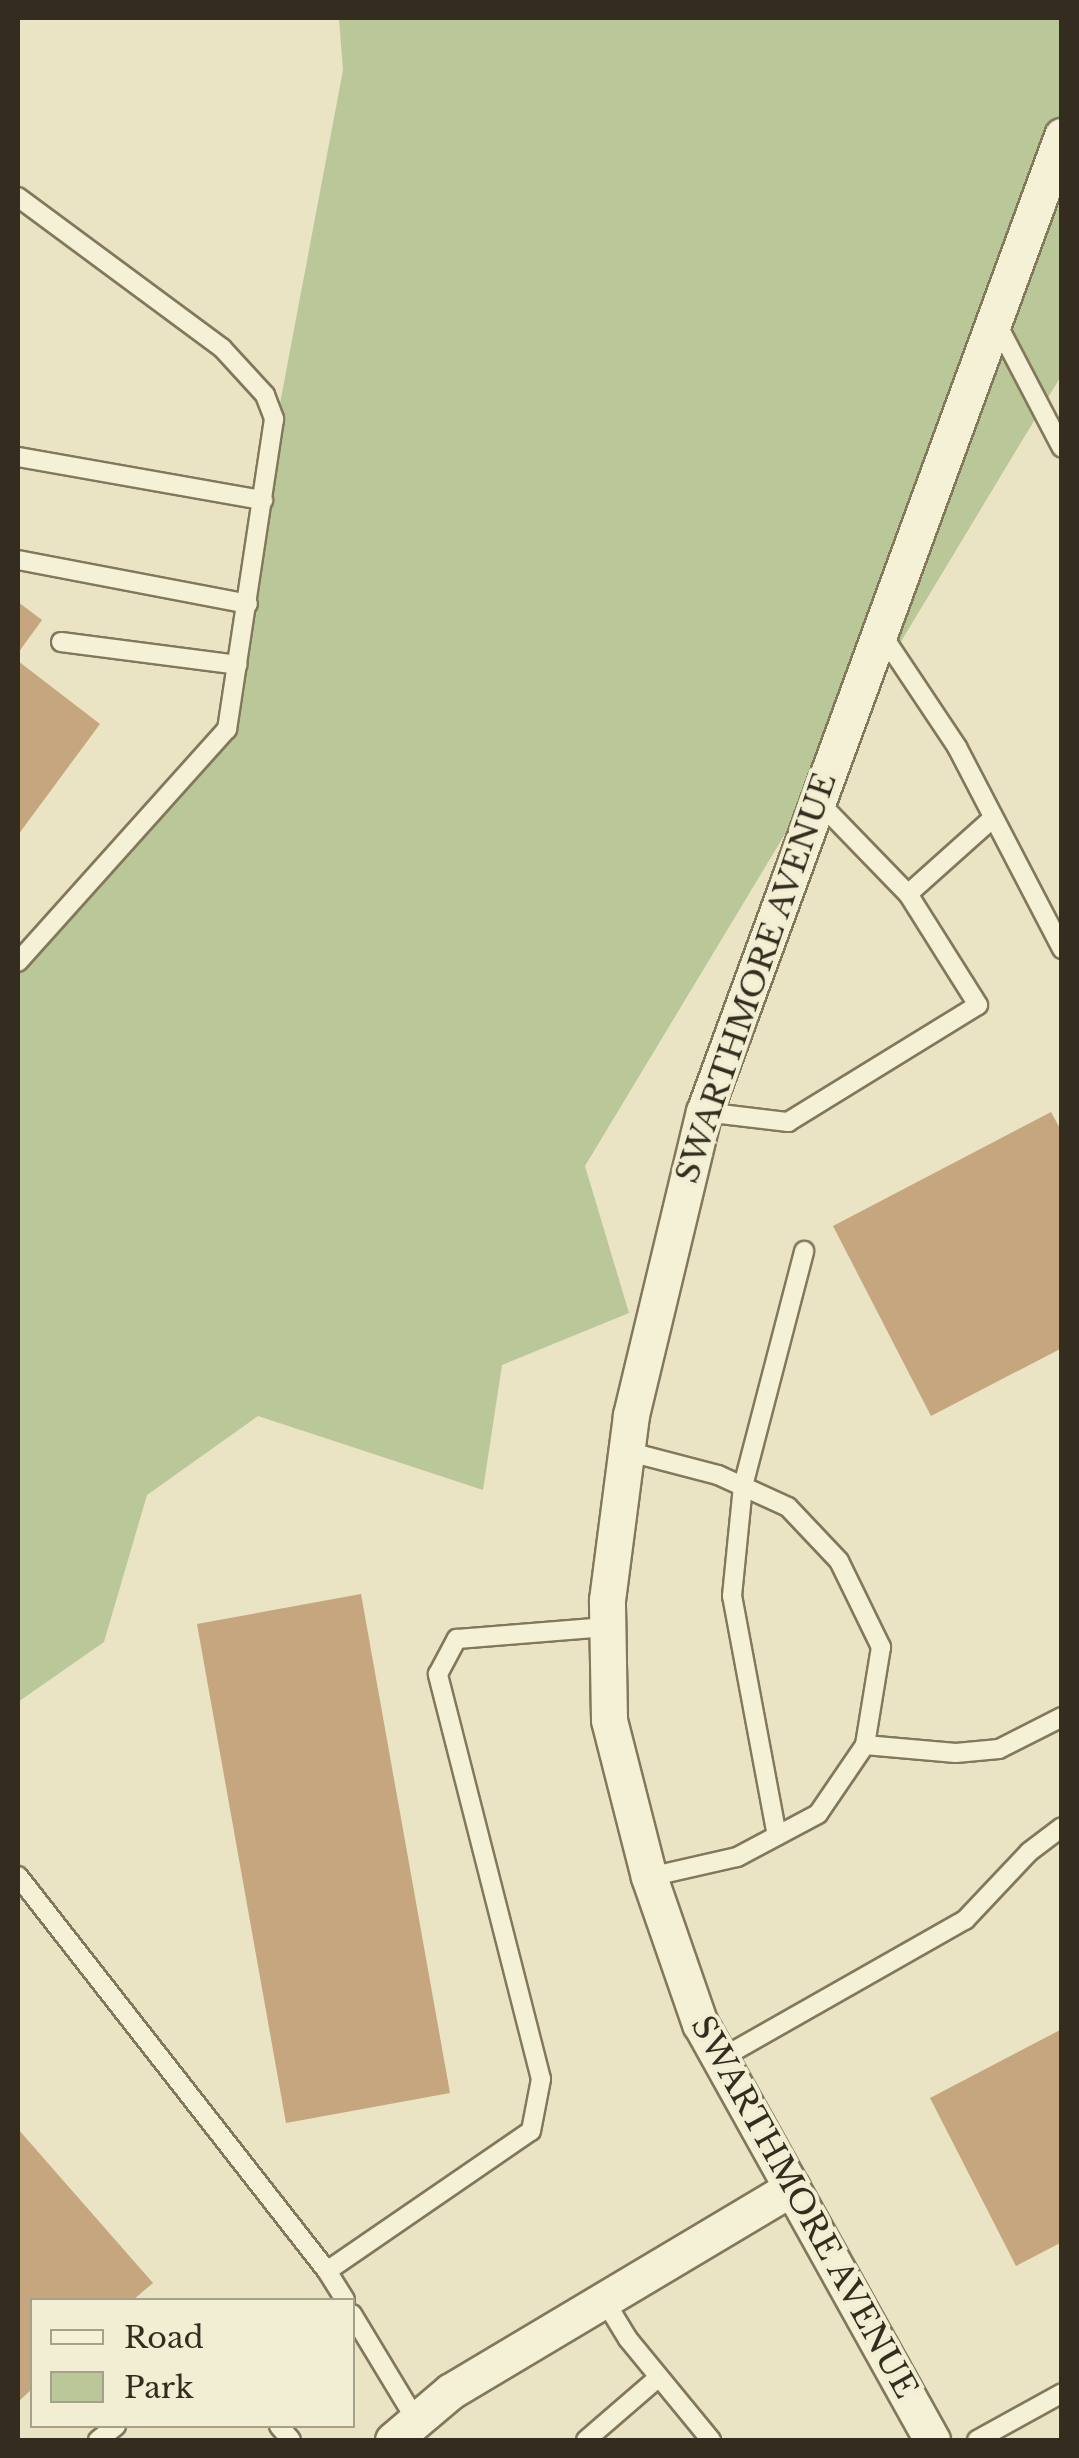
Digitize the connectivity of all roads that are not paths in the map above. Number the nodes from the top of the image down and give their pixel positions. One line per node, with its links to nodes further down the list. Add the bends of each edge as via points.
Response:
1 (1062, 136): 3 (street, SWARTHMORE AVENUE)
2 (21, 207): 6 (lane, via 222,348 266,395 274,420)
3 (994, 317): 4 (lane); 9 (street, SWARTHMORE AVENUE)
4 (1062, 448)
5 (18, 458): 6 (lane)
6 (263, 500): 8 (lane)
7 (18, 560): 8 (lane)
8 (248, 604): 11 (lane)
9 (878, 630): 12 (street, SWARTHMORE AVENUE); 13 (lane, via 957,747)
10 (60, 642): 11 (lane)
11 (238, 664): 16 (lane, via 227,728)
12 (816, 800): 14 (lane); 17 (street, SWARTHMORE AVENUE)
13 (994, 818): 14 (lane); 15 (lane)
14 (908, 894): 17 (lane, via 978,1005 788,1122)
15 (1062, 949)
16 (18, 962)
17 (704, 1112): 19 (street, SWARTHMORE AVENUE, via 659,1283)
18 (804, 1251): 20 (lane)
19 (626, 1451): 20 (lane); 21 (street, SWARTHMORE AVENUE)
20 (743, 1486): 23 (lane, via 788,1507 839,1561 881,1648); 25 (lane, via 732,1596)
21 (607, 1628): 27 (street, SWARTHMORE AVENUE, via 609,1720); 30 (lane, via 457,1639 438,1674 541,2079 531,2132)
22 (1062, 1717): 23 (lane, via 999,1750)
23 (865, 1745): 25 (lane, via 818,1814)
24 (1062, 1827): 28 (lane, via 1028,1852 966,1920)
25 (777, 1836): 27 (lane, via 737,1857)
26 (18, 1876): 30 (lane)
27 (650, 1877): 28 (street, SWARTHMORE AVENUE, via 700,2024)
28 (720, 2059): 29 (street, SWARTHMORE AVENUE)
29 (792, 2188): 31 (street); 39 (street, SWARTHMORE AVENUE)
30 (327, 2271): 32 (lane)
31 (602, 2296): 34 (lane); 36 (street, via 450,2391)
32 (343, 2298)
33 (355, 2321): 36 (lane)
34 (659, 2377): 37 (lane); 38 (lane)
35 (1062, 2393): 40 (lane)
36 (405, 2430)
37 (586, 2440)
38 (711, 2440)
39 (932, 2440)
40 (977, 2440)

